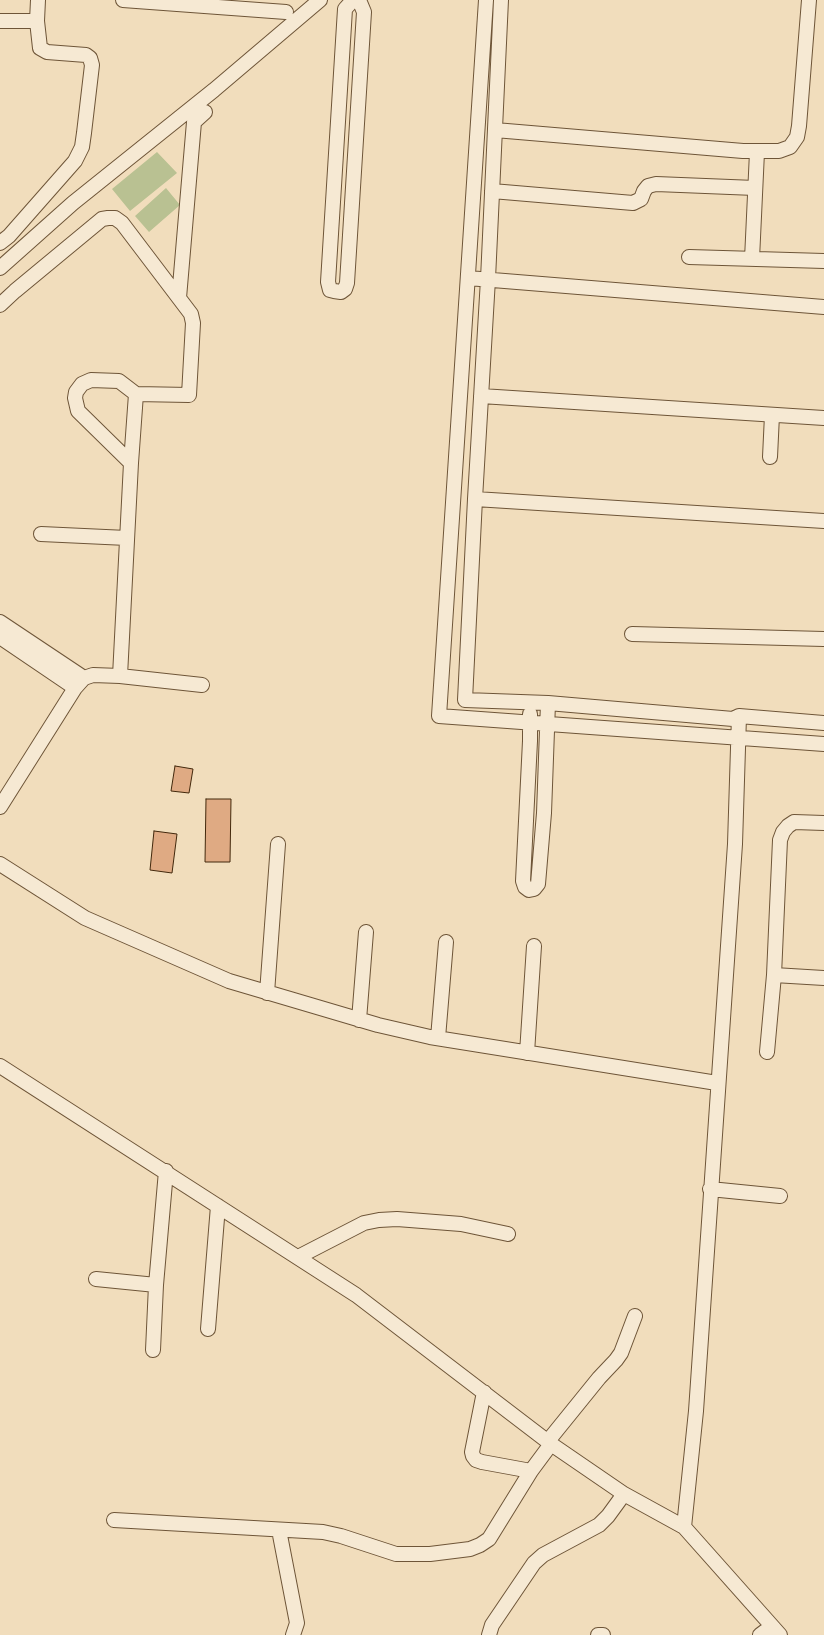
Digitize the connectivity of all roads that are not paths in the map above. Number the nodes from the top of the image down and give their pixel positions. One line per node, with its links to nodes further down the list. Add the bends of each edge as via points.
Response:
1 (38, 0): 11 (street)
2 (123, 0): 9 (street)
3 (320, 0): 21 (street, via 73,203)
4 (353, 0): 5 (street, via 345,9 328,282 334,292 345,290 347,283 364,12)
5 (359, 0)
6 (486, 0): 22 (street)
7 (501, 0): 13 (street)
8 (809, 0): 14 (street, via 797,137 790,146 779,151)
9 (286, 12)
10 (0, 20): 11 (street)
11 (37, 21): 17 (street, via 43,51 86,54 90,58 92,65 82,147 75,161)
12 (205, 112): 24 (street, via 194,122)
13 (495, 130): 14 (street); 16 (street)
14 (757, 152): 15 (street)
15 (755, 188): 16 (street, via 656,184 648,186 641,199 633,203); 19 (street)
16 (492, 191): 23 (street)
17 (0, 243)
18 (689, 257): 19 (street)
19 (752, 259): 20 (street)
20 (824, 261)
21 (0, 268)
22 (468, 278): 23 (street); 47 (street, via 439,716)
23 (488, 280): 26 (street); 28 (street)
24 (179, 298): 25 (street, via 122,223 108,218 102,219); 27 (street, via 191,314 193,323 189,396)
25 (0, 305)
26 (824, 308)
27 (136, 394): 32 (street); 32 (street, via 120,381 91,380 82,384 75,398 78,411)
28 (481, 396): 29 (street); 33 (street)
29 (772, 415): 30 (street); 31 (street)
30 (824, 418)
31 (770, 457)
32 (131, 464): 36 (street)
33 (474, 498): 34 (street); 44 (street, via 465,700)
34 (824, 521)
35 (41, 534): 36 (street)
36 (128, 538): 41 (street)
37 (0, 622): 42 (street)
38 (632, 634): 40 (street)
39 (0, 637): 42 (street)
40 (824, 639)
41 (120, 676): 42 (street, via 93,675); 43 (street)
42 (79, 683): 52 (street)
43 (202, 685)
44 (530, 702): 45 (street); 47 (street)
45 (548, 703): 46 (street, via 733,719); 49 (street)
46 (739, 716): 48 (street); 50 (street)
47 (530, 723): 49 (street); 49 (street, via 523,881 529,890 538,884)
48 (824, 723)
49 (547, 724): 50 (street)
50 (739, 738): 51 (street); 67 (street)
51 (824, 744)
52 (0, 807)
53 (824, 823): 59 (street, via 794,822 783,832 780,840)
54 (278, 844): 61 (street)
55 (0, 864): 61 (street, via 84,918 230,981)
56 (366, 932): 62 (street)
57 (446, 942): 63 (street)
58 (534, 946): 65 (street)
59 (774, 976): 60 (street); 64 (street)
60 (824, 978)
61 (267, 992): 62 (street)
62 (359, 1020): 63 (street)
63 (438, 1038): 65 (street)
64 (767, 1052)
65 (527, 1053): 67 (street)
66 (0, 1066): 68 (street)
67 (718, 1083): 69 (street)
68 (166, 1172): 71 (street); 75 (street)
69 (710, 1189): 70 (street); 84 (street, via 696,1411)
70 (780, 1196)
71 (218, 1206): 73 (street); 77 (street)
72 (508, 1234): 73 (street, via 461,1224 379,1220 364,1223)
73 (298, 1257): 79 (street, via 356,1295)
74 (96, 1280): 75 (street)
75 (156, 1285): 78 (street)
76 (636, 1316): 80 (street, via 621,1353)
77 (208, 1329)
78 (153, 1350)
79 (484, 1392): 80 (street); 81 (street, via 473,1456 482,1462)
80 (549, 1443): 81 (street); 82 (street)
81 (531, 1471): 85 (street, via 489,1540 470,1549 396,1554 323,1532)
82 (624, 1494): 84 (street); 88 (street, via 599,1525 534,1563 492,1625)
83 (114, 1520): 85 (street)
84 (684, 1528): 86 (street)
85 (279, 1530): 87 (street, via 297,1623)
86 (776, 1630): 91 (street)
87 (293, 1635)
88 (489, 1635)
89 (598, 1635): 90 (street)
90 (603, 1635)
91 (760, 1635)

